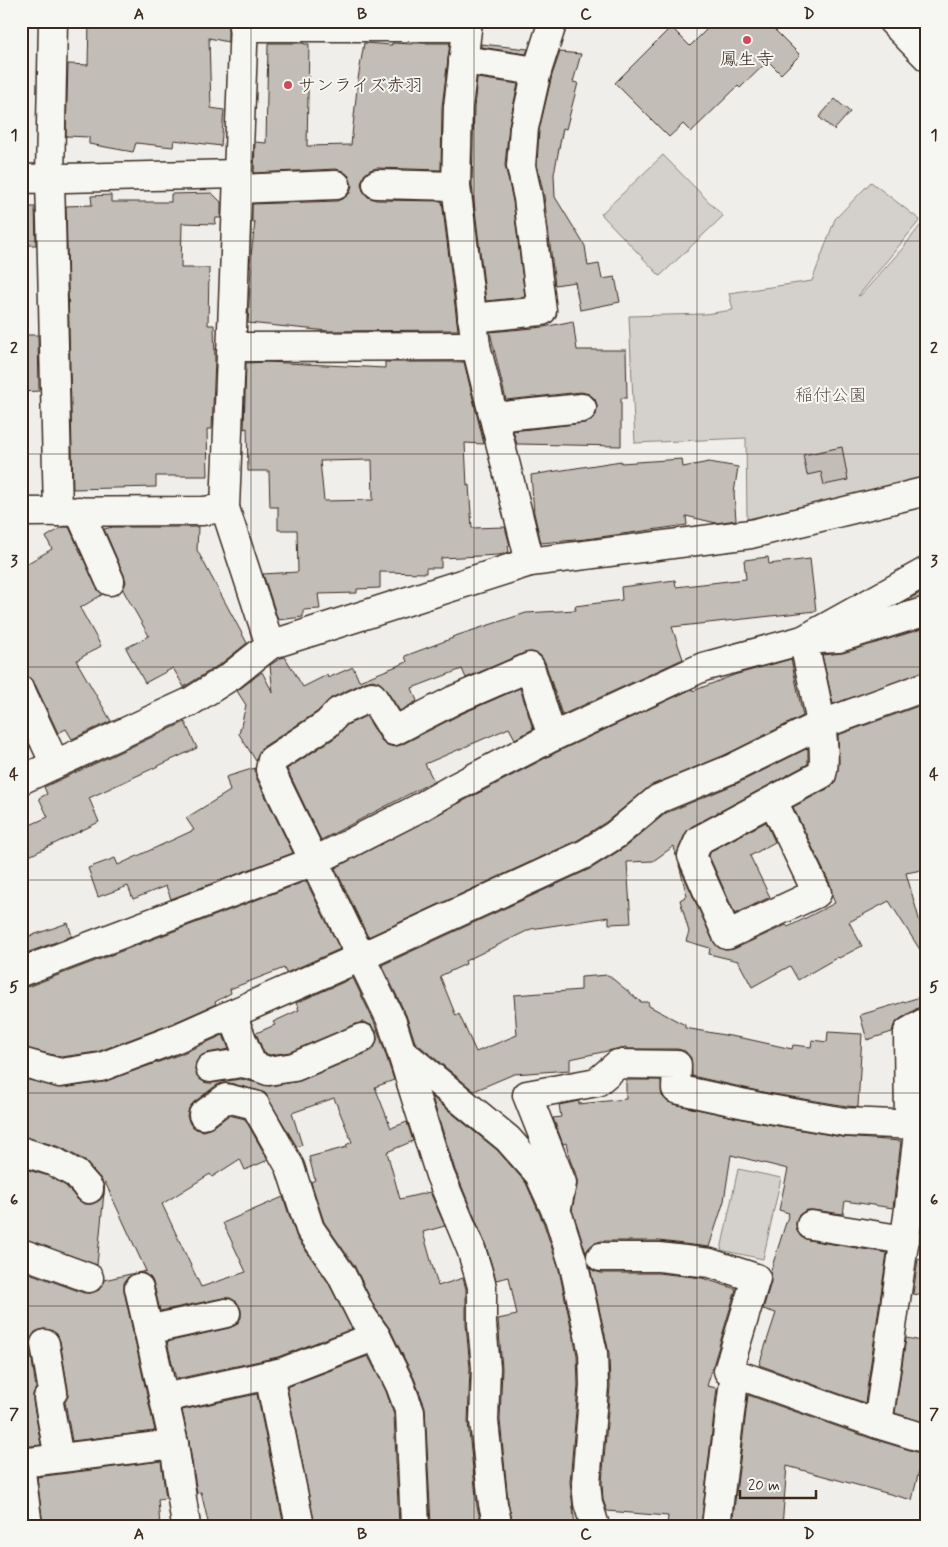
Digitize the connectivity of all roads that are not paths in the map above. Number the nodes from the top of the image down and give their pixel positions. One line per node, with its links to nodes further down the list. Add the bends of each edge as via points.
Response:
1 (53, 21): 9 (street)
2 (553, 21): 8 (street)
3 (892, 21): 6 (street)
4 (244, 24): 5 (street); 11 (street)
5 (467, 24): 7 (street)
6 (927, 57)
7 (463, 60): 8 (street); 14 (street)
8 (537, 71): 15 (street, via 524,128 521,166 542,311)
9 (50, 178): 10 (street); 11 (street); 23 (street)
10 (21, 179)
11 (238, 182): 13 (street); 16 (street)
12 (377, 184): 14 (street)
13 (336, 185)
14 (456, 186): 15 (street)
15 (472, 318): 17 (street)
16 (232, 346): 17 (street); 21 (street)
17 (476, 346): 19 (street)
18 (582, 408): 19 (street)
19 (494, 417): 24 (street)
20 (927, 491): 24 (street, via 751,534)
21 (225, 508): 23 (street); 29 (street)
22 (21, 512): 23 (street)
23 (68, 512): 26 (street)
24 (530, 562): 29 (street)
25 (927, 571): 28 (street)
26 (110, 581)
27 (927, 611): 28 (street, via 838,638)
28 (804, 640): 32 (street); 33 (street, via 703,667)
29 (270, 645): 34 (street, via 231,676 190,702)
30 (927, 686): 32 (street)
31 (21, 691): 34 (street)
32 (820, 725): 36 (street, via 822,774); 38 (street, via 731,769 658,799 615,835 586,854)
33 (552, 737): 37 (street); 37 (street, via 530,667 454,700 394,731 372,696 338,712 327,724 272,760 270,770)
34 (55, 764): 35 (street)
35 (21, 780)
36 (773, 801): 36 (street, via 817,893 727,935 692,856 699,840)
37 (315, 861): 38 (street); 39 (street)
38 (362, 957): 40 (street); 43 (street)
39 (21, 972)
40 (232, 1014): 44 (street, via 101,1067 60,1072); 45 (street)
41 (927, 1021): 47 (street, via 908,1032)
42 (362, 1038): 45 (street, via 294,1067 268,1071)
43 (402, 1052): 53 (street, via 508,1139 539,1174); 77 (street, via 440,1175 471,1249 482,1288 486,1368 484,1421)
44 (21, 1062)
45 (252, 1065): 46 (street)
46 (210, 1068)
47 (918, 1071): 49 (street)
48 (203, 1115): 62 (street, via 226,1098 255,1105 290,1167 310,1229 341,1274)
49 (909, 1125): 51 (street, via 919,1125); 53 (street, via 845,1122 764,1108 676,1089 677,1065 618,1064 597,1082 527,1095 562,1182)
50 (21, 1151): 52 (street, via 55,1162 76,1174)
51 (920, 1180): 55 (street)
52 (89, 1189)
53 (556, 1212): 78 (street, via 574,1266 593,1353 594,1386 586,1483)
54 (811, 1225): 55 (street)
55 (905, 1240): 67 (street)
56 (21, 1254): 58 (street)
57 (601, 1257): 64 (street, via 659,1257 710,1263 756,1278 728,1371)
58 (89, 1278)
59 (138, 1288): 61 (street)
60 (226, 1313): 61 (street)
61 (148, 1330): 66 (street)
62 (376, 1336): 65 (street); 76 (street, via 410,1412)
63 (45, 1344): 70 (street, via 53,1392 48,1398)
64 (735, 1373): 67 (street); 79 (street)
65 (269, 1376): 66 (street); 75 (street)
66 (164, 1398): 69 (street)
67 (878, 1424): 68 (street)
68 (927, 1439)
69 (174, 1444): 70 (street); 74 (street)
70 (60, 1458): 71 (street)
71 (21, 1463)
72 (21, 1472): 73 (street)
73 (28, 1526)
74 (186, 1526)
75 (300, 1526)
76 (415, 1526)
77 (498, 1526)
78 (595, 1526)
79 (716, 1526)

